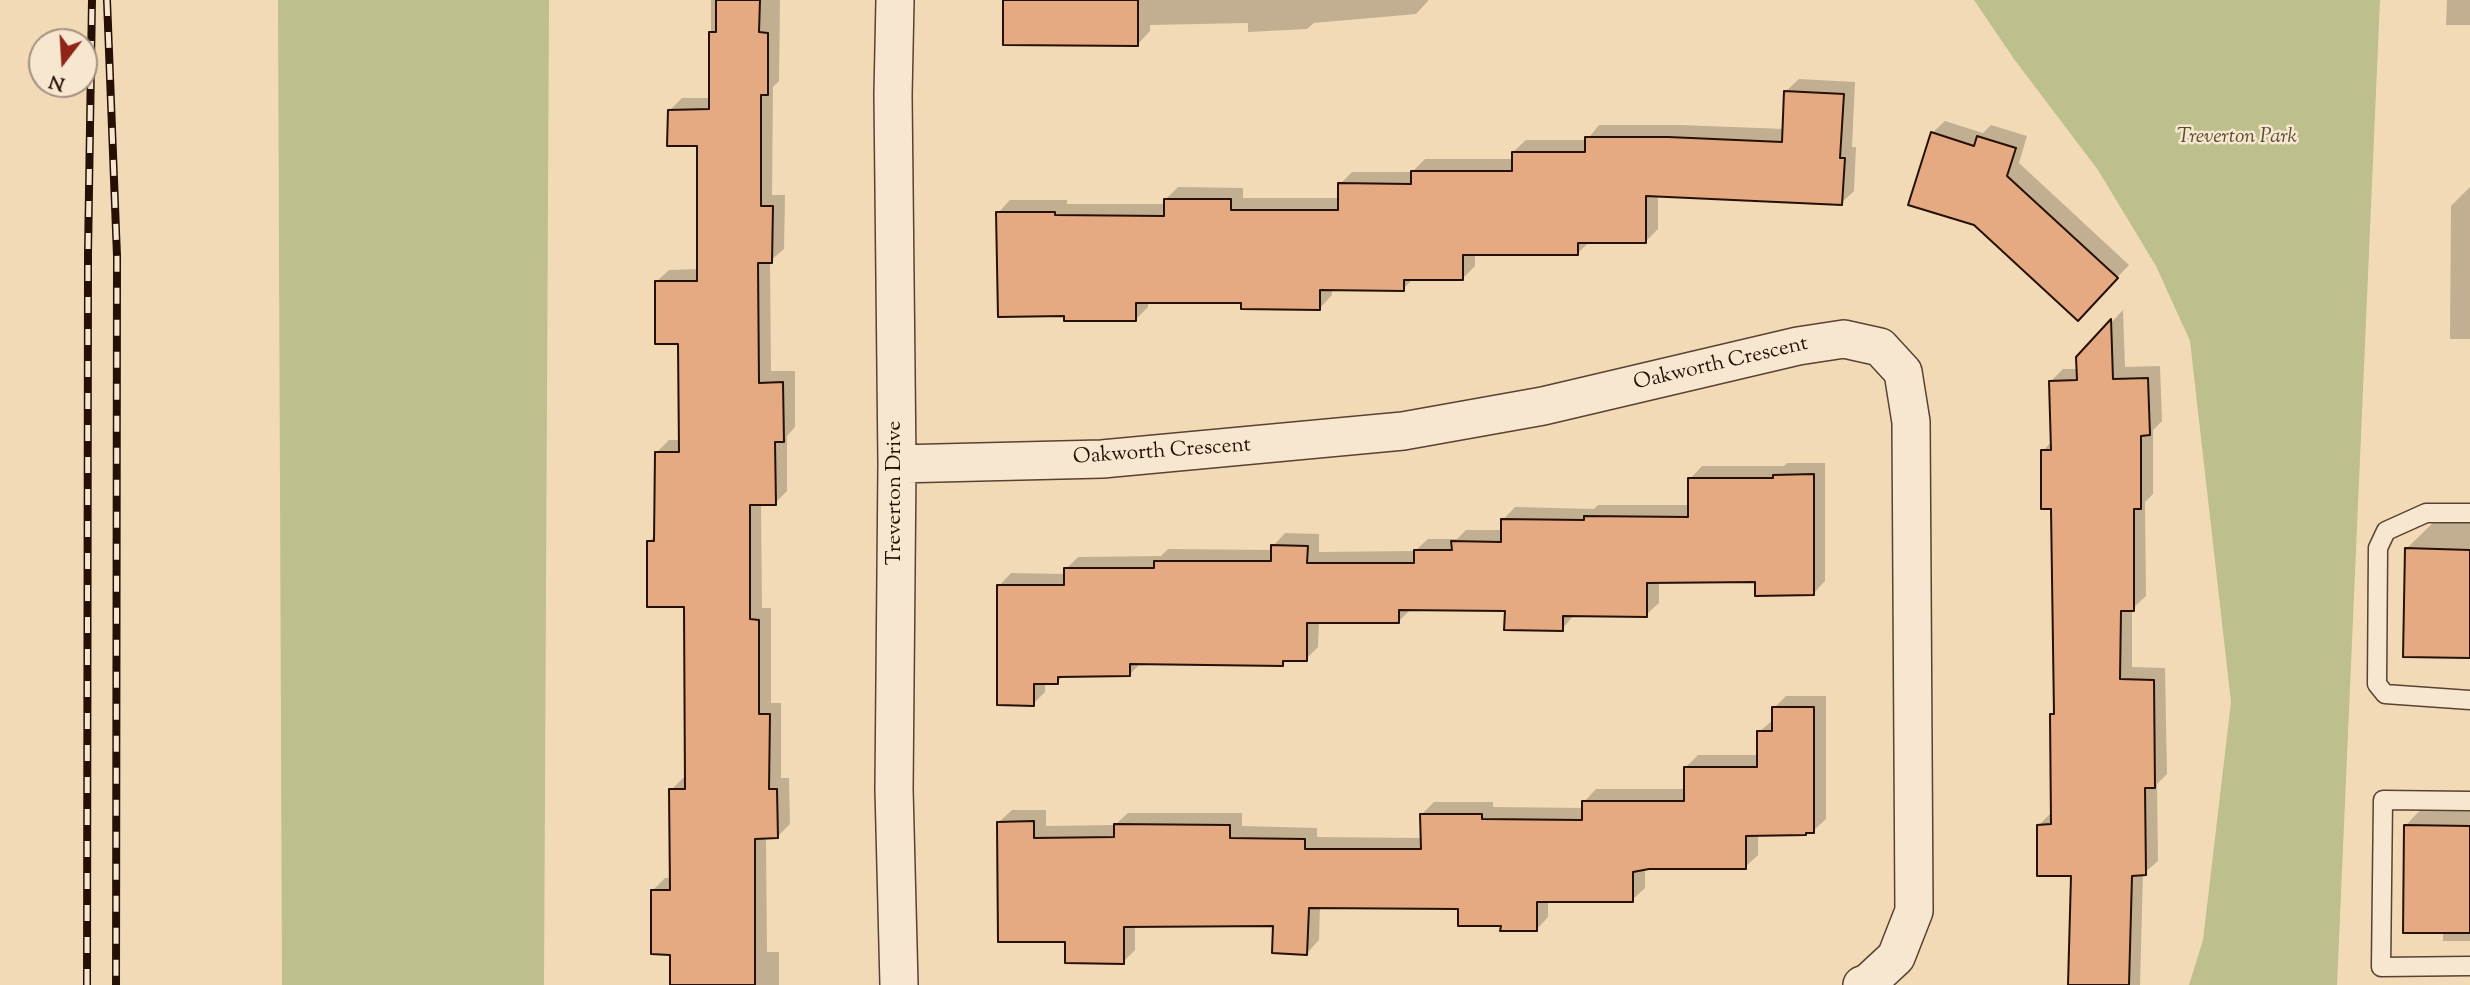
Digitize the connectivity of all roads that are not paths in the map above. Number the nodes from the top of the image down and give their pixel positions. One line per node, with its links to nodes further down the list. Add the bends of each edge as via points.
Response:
1 (895, 0): 2 (street, Treverton Drive)
2 (897, 464): 7 (street, Treverton Drive, via 894,789); 8 (street, Oakworth Crescent, via 1102,459 1403,431 1543,406 1798,346 1844,339 1880,346 1903,372 1911,422 1914,911 1896,957)
3 (2470, 513): 4 (lane, via 2426,513 2386,531 2378,548 2377,684 2385,694)
4 (2470, 700)
5 (2470, 801): 6 (lane, via 2383,800 2381,967)
6 (2470, 966)
7 (899, 985)
8 (1862, 985)

